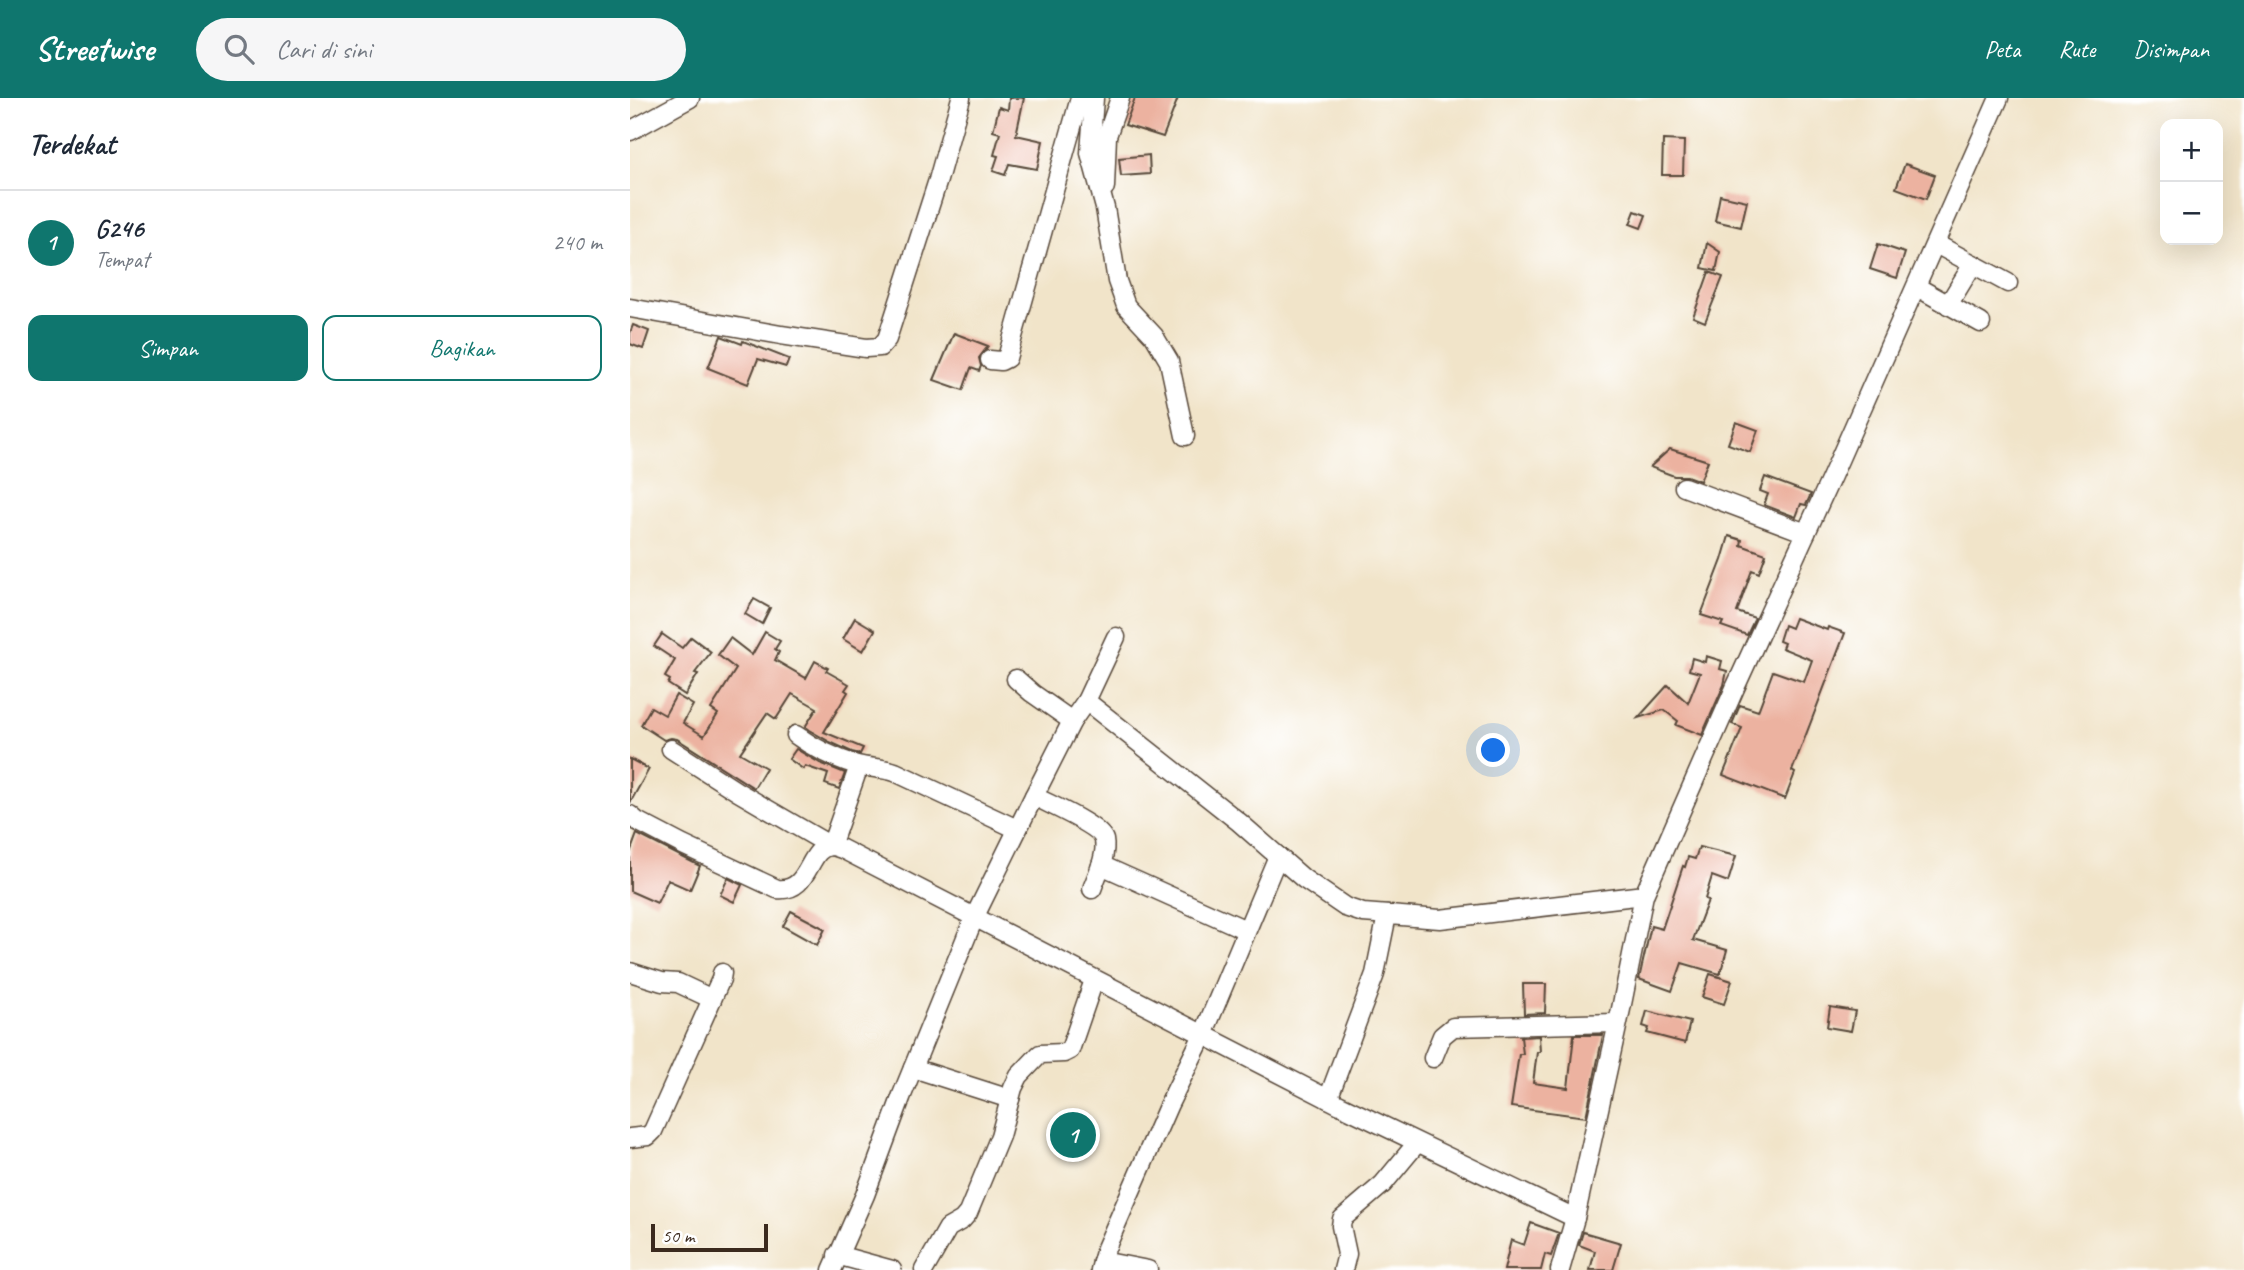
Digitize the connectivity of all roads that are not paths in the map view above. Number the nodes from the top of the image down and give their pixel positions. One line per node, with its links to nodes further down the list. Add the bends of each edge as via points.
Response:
1 (690, 98): 7 (street)
2 (961, 98): 14 (street, via 887,339 880,347 793,337)
3 (1080, 98): 16 (street, via 1010,351 1001,361)
4 (1094, 98): 8 (street, via 1090,153)
5 (1119, 98): 8 (street, via 1107,136)
6 (1999, 98): 9 (street)
7 (630, 131)
8 (1105, 208): 17 (street, via 1122,297 1169,361)
9 (1936, 244): 10 (street); 12 (street)
10 (1973, 264): 11 (street); 13 (street)
11 (2007, 283)
12 (1917, 287): 13 (street); 19 (street)
13 (1948, 304): 15 (street)
14 (630, 308)
15 (1981, 323)
16 (990, 360)
17 (1185, 436)
18 (1684, 487): 19 (street)
19 (1806, 533): 34 (street)
20 (1116, 637): 22 (street)
21 (1016, 679): 23 (street)
22 (1086, 701): 23 (street); 31 (street)
23 (1072, 721): 27 (street)
24 (796, 735): 26 (street, via 818,751)
25 (671, 749): 30 (street)
26 (859, 766): 29 (street, via 895,772); 30 (street)
27 (1034, 796): 29 (street); 32 (street, via 1100,833 1104,840)
28 (632, 824): 30 (street, via 785,890 801,881 823,849)
29 (1017, 829): 36 (street)
30 (831, 846): 36 (street)
31 (1278, 856): 35 (street, via 1345,907 1363,914); 37 (street)
32 (1101, 866): 33 (street); 37 (street)
33 (1092, 889)
34 (1644, 895): 35 (street, via 1440,919); 42 (street)
35 (1387, 915): 47 (street, via 1375,974)
36 (974, 918): 40 (street); 45 (street)
37 (1246, 930): 43 (street)
38 (630, 972): 41 (street, via 678,983)
39 (722, 972): 41 (street)
40 (1094, 980): 43 (street); 46 (street, via 1070,1050 1040,1054 1019,1076)
41 (712, 999): 48 (street, via 653,1131)
42 (1617, 1023): 44 (street, via 1453,1027 1442,1036); 50 (street)
43 (1203, 1035): 47 (street); 52 (street)
44 (1433, 1058)
45 (913, 1069): 46 (street); 51 (street)
46 (1010, 1099): 54 (street, via 974,1202 962,1220 948,1228)
47 (1328, 1099): 49 (street)
48 (630, 1138)
49 (1417, 1143): 50 (street); 56 (street, via 1383,1184 1342,1219 1347,1254)
50 (1575, 1218): 57 (street)
51 (834, 1262): 53 (street)
52 (1101, 1266): 55 (street)
53 (892, 1270)
54 (924, 1270)
55 (1148, 1270)
56 (1343, 1270)
57 (1560, 1270)

